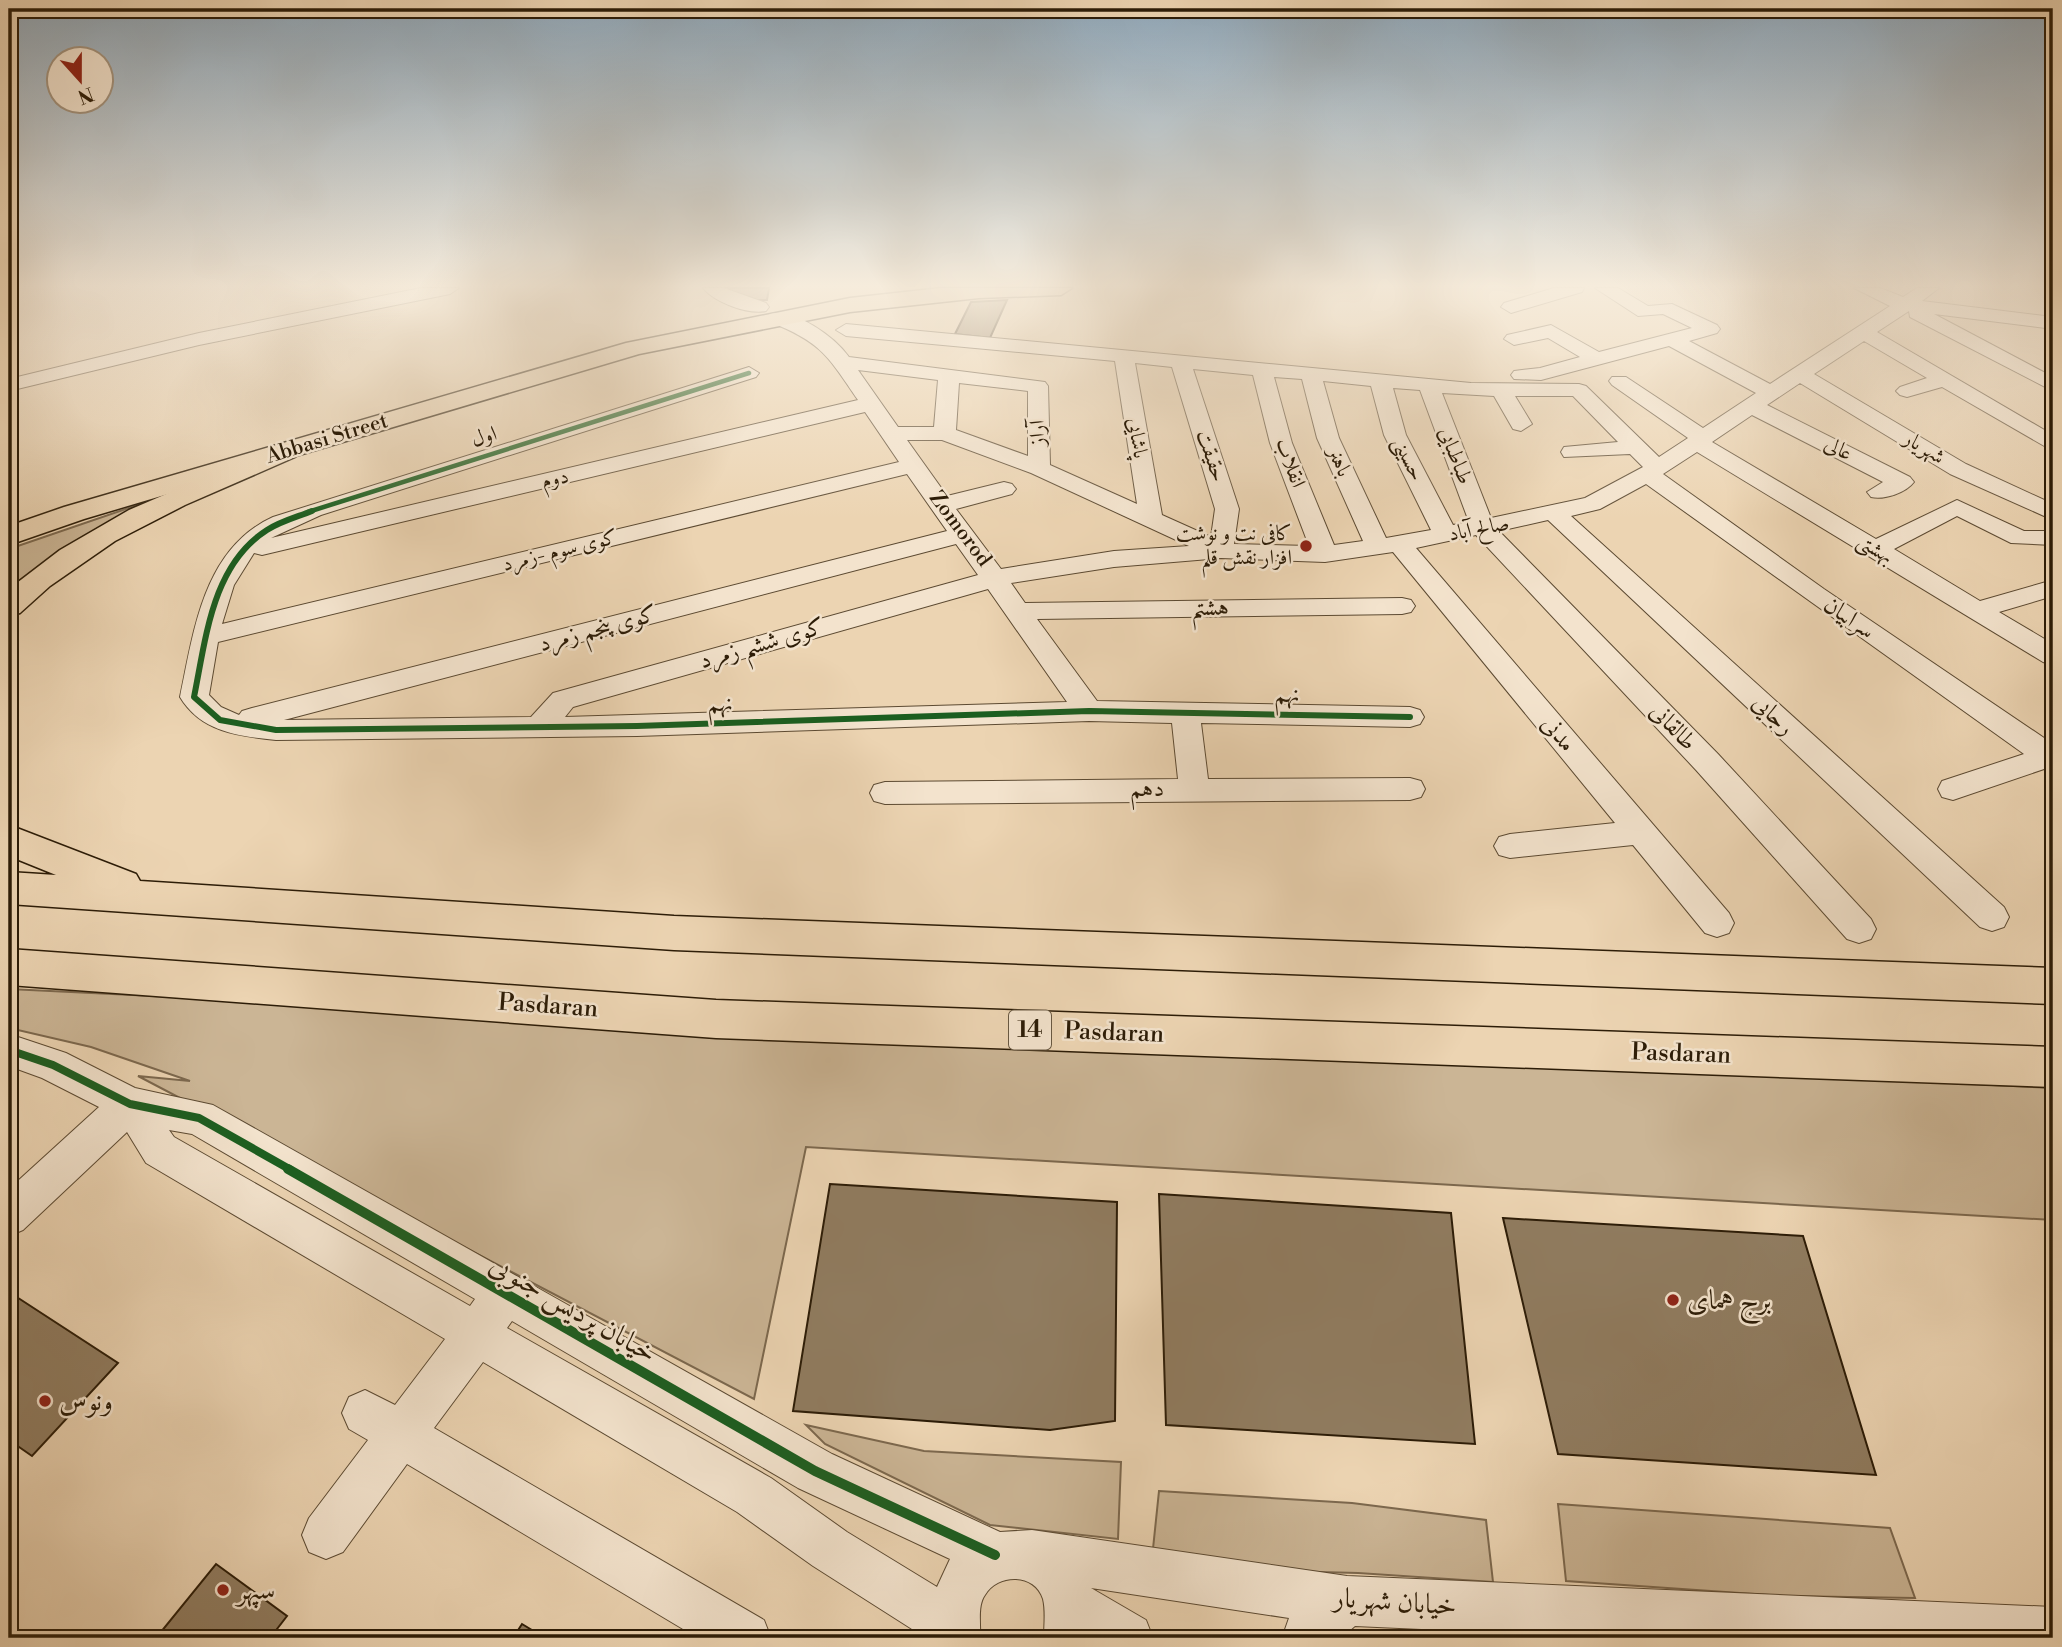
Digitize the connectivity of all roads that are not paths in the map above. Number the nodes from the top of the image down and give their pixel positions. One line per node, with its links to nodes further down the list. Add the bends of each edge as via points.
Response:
1 (92, 365): 27 (street)
2 (515, 365): 45 (main road, Abbasi Street)
3 (578, 365): 37 (main road, Abbasi Street)
4 (850, 365): 30 (street, Zomorod)
5 (914, 365): 21 (street, آراز)
6 (963, 365): 21 (street)
7 (1125, 365): 48 (street, پاشایی)
8 (1182, 365): 56 (street, حقیقت, via 1227,509)
9 (1214, 365): 16 (street)
10 (1575, 365): 25 (street)
11 (1709, 365): 29 (street)
12 (1814, 365): 19 (street, صالح آباد)
13 (1942, 365): 20 (street)
14 (2010, 365): 20 (street)
15 (2016, 365): 26 (street)
16 (1262, 369): 18 (street); 58 (street, انقلاب, via 1281,443)
17 (749, 373): 57 (street, اول, via 313,510 264,531)
18 (1311, 373): 22 (street); 54 (street, باهنر, via 1328,438)
19 (1800, 374): 29 (street, صالح آباد); 47 (street, شهریار, via 1958,468)
20 (1966, 375): 28 (street); 35 (street)
21 (957, 376): 32 (street); 40 (street, آراز, via 1038,386)
22 (1380, 380): 24 (street); 52 (street, حسینی, via 1395,435)
23 (1619, 381): 34 (street, بهشتی)
24 (1428, 384): 25 (street); 49 (street, طباطبایی)
25 (1493, 384): 31 (street); 36 (street, سرابیان, via 1579,390)
26 (2053, 384)
27 (9, 385)
28 (1907, 391)
29 (1761, 400): 34 (street, صالح آباد); 43 (street, عالی, via 1902,482)
30 (870, 404): 33 (street, Zomorod); 57 (street, دوم)
31 (1521, 424)
32 (945, 433): 33 (street); 40 (street)
33 (891, 434): 39 (street, Zomorod)
34 (1700, 440): 41 (street, صالح آباد); 55 (street, بهشتی)
35 (2053, 444)
36 (1636, 447): 38 (street); 41 (street, سرابیان)
37 (285, 451): 51 (main road, Abbasi Street); 61 (main road, via 102,535 53,567)
38 (1572, 452)
39 (913, 466): 44 (street, Zomorod); 65 (street, کوی سوم -زمرد)
40 (1038, 468): 48 (street)
41 (1652, 471): 46 (street, صالح آباد, via 1592,504); 72 (street, سرابیان, via 1815,595)
42 (1004, 489): 44 (street)
43 (1879, 492)
44 (942, 505): 50 (street, Zomorod)
45 (9, 513)
46 (1554, 513): 49 (street, صالح آباد); 82 (street, رجایی)
47 (2053, 513)
48 (1151, 519): 56 (street)
49 (1483, 528): 52 (street, صالح آباد); 84 (street, طالقانی)
50 (964, 534): 59 (street, Zomorod); 70 (street, کوی پنجم زمرد)
51 (9, 536)
52 (1446, 536): 54 (street, صالح آباد)
53 (2053, 538): 55 (street, via 2021,538 1956,508)
54 (1388, 546): 58 (street, صالح آباد); 77 (street, مدنی)
55 (1875, 549): 63 (street, بهشتی)
56 (1221, 551): 58 (street, صالح آباد); 59 (street, صالح آباد, via 1114,559)
57 (240, 554): 65 (street, نهم, via 220,581)
58 (1325, 554)
59 (996, 578): 64 (street, Zomorod); 71 (street, کوی ششم زمرد, via 563,700)
60 (2053, 587): 63 (street)
61 (9, 606)
62 (1402, 606): 64 (street, هشتم)
63 (1977, 610): 66 (street, بهشتی)
64 (1018, 611): 67 (street, Zomorod)
65 (208, 636): 70 (street, نهم, via 194,697 206,713)
66 (2053, 656)
67 (1089, 711): 68 (street, نهم); 71 (street, نهم)
68 (1185, 712): 69 (street, نهم); 73 (street)
69 (1410, 717)
70 (231, 724): 71 (street, نهم, via 276,730)
71 (539, 727)
72 (2051, 757): 75 (street)
73 (1194, 789): 74 (street, دهم); 76 (street, دهم)
74 (1410, 789)
75 (1953, 789)
76 (885, 793)
77 (1640, 832): 79 (street); 83 (street, مدنی)
78 (9, 840): 81 (main road)
79 (1510, 846)
80 (9, 888): 81 (main road)
81 (160, 899): 86 (main road, via 674,933)
82 (1992, 917)
83 (1717, 923)
84 (1859, 929)
85 (9, 967): 88 (main road, Pasdaran / 14, via 716,1019)
86 (2053, 986)
87 (9, 1050): 89 (street, via 53,1065)
88 (2053, 1068)
89 (130, 1104): 90 (street); 91 (street, خیابان پردیس جنوبی, via 199,1118); 92 (street, via 160,1150)
90 (14, 1204)
91 (505, 1295): 92 (street); 95 (street, خیابان پردیس جنوبی, via 815,1471)
92 (476, 1333): 93 (street); 98 (street, via 754,1495)
93 (383, 1424): 94 (street); 100 (street)
94 (326, 1535)
95 (1014, 1555): 96 (street, خیابان شهریار); 97 (street, via 1049,1566 1061,1583); 98 (street, via 978,1565 965,1581 956,1602)
96 (1347, 1601): 99 (street, خیابان شهریار); 102 (street)
97 (1069, 1621): 101 (street)
98 (954, 1632)
99 (2053, 1632)
100 (746, 1638)
101 (1128, 1638)
102 (1307, 1638)

